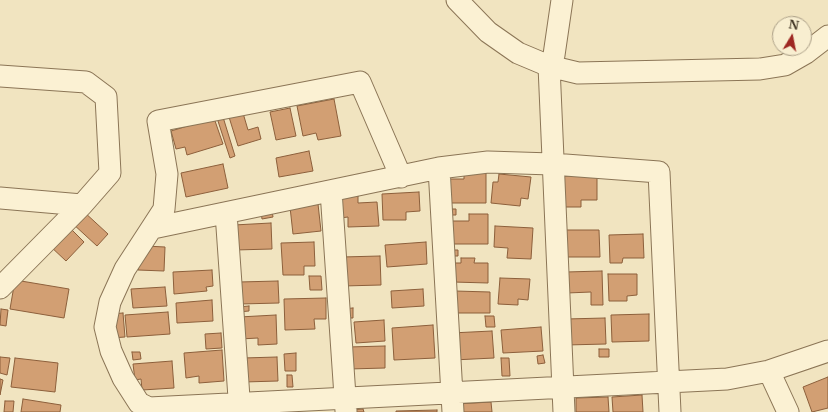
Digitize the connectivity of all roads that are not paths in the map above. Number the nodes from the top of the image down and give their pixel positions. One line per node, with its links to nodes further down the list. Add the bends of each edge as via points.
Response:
1 (562, 0): 4 (street, via 554,55)
2 (459, 1): 4 (street, via 494,36 518,53)
3 (828, 36): 4 (street, via 785,65 760,69 578,73)
4 (549, 66): 6 (street)
5 (0, 76): 11 (street, via 86,82 106,97 110,173)
6 (552, 164): 7 (street, via 488,162); 17 (street, via 659,172); 18 (street)
7 (439, 168): 8 (street); 19 (street)
8 (401, 176): 9 (street); 13 (street, via 360,82 158,122 167,174 164,209)
9 (331, 191): 12 (street); 20 (street)
10 (0, 198): 11 (street)
11 (82, 205): 14 (street)
12 (226, 213): 13 (street); 21 (street)
13 (153, 228): 21 (street, via 125,269 110,302 106,327 111,351 123,378 139,403 149,408)
14 (0, 288)
15 (828, 351): 16 (street)
16 (769, 371): 17 (street, via 727,379); 24 (street)
17 (669, 382): 18 (street); 23 (street)
18 (562, 387): 19 (street); 22 (street)
19 (453, 402): 20 (street)
20 (346, 405): 21 (street)
21 (239, 408)
22 (564, 412)
23 (670, 412)
24 (788, 412)

